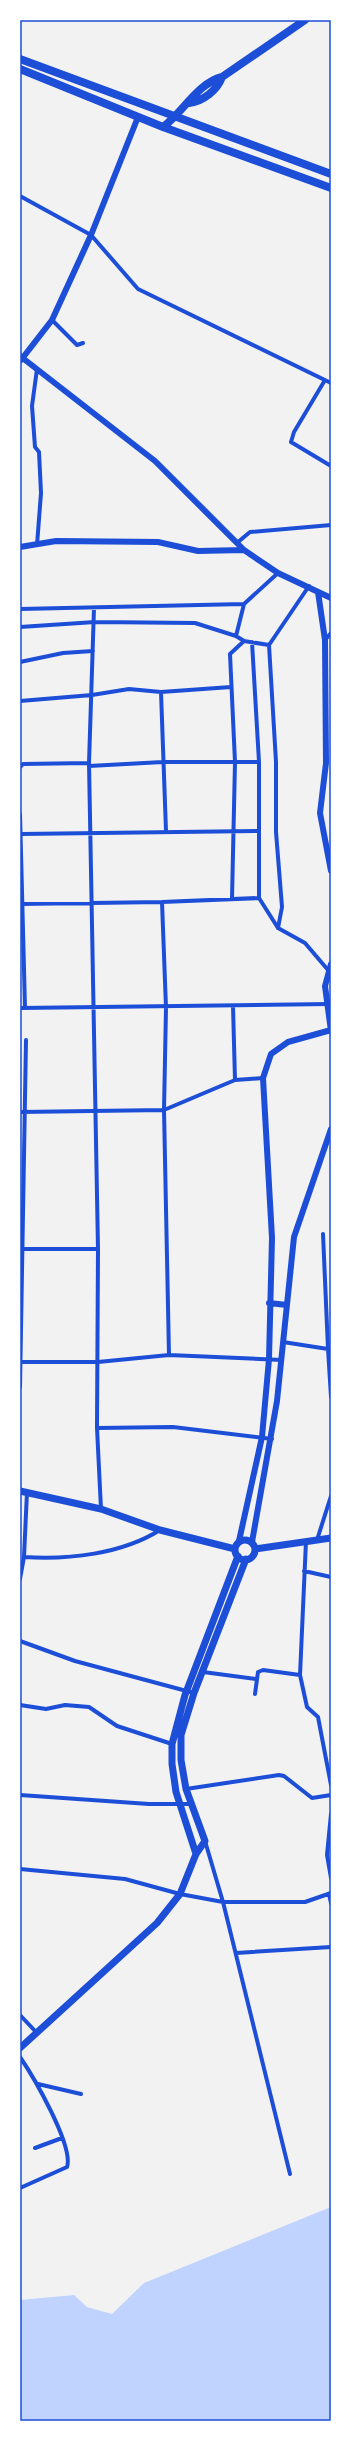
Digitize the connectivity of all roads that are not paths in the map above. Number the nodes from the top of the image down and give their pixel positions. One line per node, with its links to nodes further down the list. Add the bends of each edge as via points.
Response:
1 (305, 20): 5 (main road, via 204,87)
2 (20, 59): 5 (main road)
3 (20, 70): 4 (main road)
4 (138, 117): 6 (main road); 10 (street)
5 (176, 117): 6 (main road); 7 (main road)
6 (163, 127): 8 (main road)
7 (331, 174)
8 (331, 188)
9 (20, 196): 10 (street)
10 (90, 235): 11 (street); 15 (street, via 138,289)
11 (52, 320): 12 (street, via 77,345); 13 (street)
12 (83, 343)
13 (21, 358): 14 (street)
14 (37, 368): 19 (street, via 154,461); 20 (street, via 32,406 35,447 39,452 41,493)
15 (325, 380): 16 (street); 17 (street, via 294,432 291,442)
16 (331, 383)
17 (331, 466)
18 (331, 525): 19 (street, via 250,532)
19 (238, 542): 22 (street)
20 (37, 545): 21 (street); 22 (street, via 56,541 158,542 198,551)
21 (20, 546)
22 (244, 550): 23 (street)
23 (278, 573): 24 (street); 27 (street)
24 (310, 586): 25 (street); 37 (street)
25 (318, 592): 26 (street); 34 (street)
26 (331, 598)
27 (244, 604): 28 (street); 33 (street)
28 (94, 608): 29 (street); 30 (street)
29 (20, 609)
30 (95, 622): 31 (street); 33 (street, via 195,623); 38 (street)
31 (20, 627)
32 (331, 633): 34 (street)
33 (236, 636): 35 (street)
34 (325, 640): 47 (street)
35 (244, 642): 36 (street); 40 (street, via 230,654)
36 (252, 642): 37 (street); 46 (street)
37 (268, 645): 62 (street, via 282,907)
38 (93, 651): 39 (street); 42 (street)
39 (20, 662)
40 (232, 688): 41 (street); 45 (street)
41 (160, 692): 42 (street, via 129,689); 44 (street)
42 (92, 695): 43 (street); 48 (street)
43 (20, 701)
44 (163, 762): 45 (street); 48 (street); 51 (street)
45 (235, 762): 46 (street); 52 (street)
46 (259, 762): 53 (street)
47 (329, 763): 56 (street, via 320,813)
48 (89, 764): 49 (street, via 23,764); 55 (street)
49 (20, 767)
50 (20, 814): 54 (street)
51 (166, 831): 52 (street); 55 (street)
52 (234, 831): 53 (street); 58 (street)
53 (259, 831): 57 (street)
54 (21, 834): 55 (street); 61 (street)
55 (91, 834): 60 (street)
56 (331, 871)
57 (259, 898): 58 (street); 62 (street)
58 (232, 899): 59 (street)
59 (162, 902): 60 (street); 70 (street)
60 (91, 903): 61 (street); 69 (street)
61 (22, 904): 68 (street)
62 (278, 928): 63 (street, via 305,943)
63 (330, 967): 64 (street)
64 (328, 986): 65 (street)
65 (329, 1004): 66 (street); 71 (street)
66 (232, 1006): 70 (street); 74 (street)
67 (20, 1008): 68 (street)
68 (26, 1008): 69 (street)
69 (94, 1008): 70 (street); 77 (street)
70 (166, 1008): 75 (street)
71 (331, 1030): 73 (street, via 288,1042 271,1054)
72 (26, 1040): 76 (street)
73 (263, 1078): 74 (street); 83 (street, via 272,1238)
74 (235, 1080): 75 (street)
75 (164, 1110): 77 (street); 87 (street)
76 (22, 1111): 77 (street); 79 (street)
77 (96, 1112): 82 (street)
78 (331, 1130): 84 (street, via 294,1237)
79 (22, 1180): 81 (street)
80 (323, 1234): 86 (street)
81 (21, 1249): 82 (street); 90 (street)
82 (98, 1249): 91 (street)
83 (269, 1303): 84 (street); 88 (street)
84 (287, 1305): 85 (street)
85 (283, 1342): 86 (street); 89 (street)
86 (328, 1349): 93 (street)
87 (169, 1355): 88 (street); 91 (street)
88 (269, 1359): 89 (street); 95 (street)
89 (282, 1360): 96 (street)
90 (20, 1362): 91 (street); 92 (street)
91 (98, 1362): 94 (street)
92 (20, 1387)
93 (331, 1397)
94 (97, 1428): 95 (street, via 173,1427); 99 (street)
95 (262, 1437): 96 (street); 105 (street)
96 (272, 1439): 106 (street)
97 (23, 1492): 99 (main road); 101 (street)
98 (331, 1496): 103 (street)
99 (101, 1509): 100 (main road)
100 (160, 1530): 107 (main road); 109 (street, via 144,1540 84,1555 46,1559)
101 (22, 1534): 109 (street)
102 (331, 1538): 103 (main road)
103 (317, 1540): 104 (main road)
104 (306, 1541): 106 (main road); 111 (street)
105 (239, 1542): 106 (main road, via 245,1540); 107 (main road)
106 (253, 1546): 110 (main road, via 254,1555)
107 (235, 1549): 108 (main road)
108 (238, 1556): 110 (main road); 118 (main road)
109 (24, 1557): 113 (street)
110 (246, 1560): 115 (main road)
111 (304, 1571): 112 (street); 116 (street)
112 (331, 1577)
113 (20, 1579)
114 (20, 1640): 118 (street, via 75,1661)
115 (203, 1672): 117 (street); 119 (main road)
116 (300, 1675): 117 (street, via 263,1670 258,1672); 123 (street, via 307,1707 318,1717)
117 (256, 1679): 120 (street)
118 (187, 1690): 119 (street); 122 (main road)
119 (194, 1693): 124 (main road, via 181,1735 181,1760)
120 (255, 1694)
121 (20, 1705): 122 (street, via 46,1709 65,1705 89,1707 116,1726)
122 (172, 1744): 127 (main road, via 172,1764)
123 (331, 1785)
124 (186, 1789): 125 (street, via 279,1775 284,1776 312,1798); 128 (main road)
125 (331, 1794)
126 (20, 1795): 127 (street)
127 (181, 1804): 128 (street); 131 (main road)
128 (191, 1804): 130 (main road)
129 (331, 1814): 133 (street, via 327,1855)
130 (205, 1841): 131 (main road); 136 (street)
131 (196, 1854): 135 (main road)
132 (20, 1869): 135 (street, via 125,1879)
133 (331, 1878)
134 (330, 1893): 136 (street, via 305,1902); 137 (street)
135 (180, 1894): 136 (street); 141 (main road, via 157,1923)
136 (223, 1902): 139 (street)
137 (331, 1903)
138 (331, 1947): 139 (street)
139 (236, 1953): 148 (street)
140 (20, 2015): 141 (street)
141 (37, 2034): 142 (main road)
142 (20, 2048)
143 (20, 2057): 144 (street)
144 (38, 2084): 145 (street); 146 (street)
145 (81, 2094)
146 (62, 2138): 147 (street); 149 (street, via 69,2162 67,2167)
147 (35, 2148)
148 (290, 2174)
149 (20, 2188)

